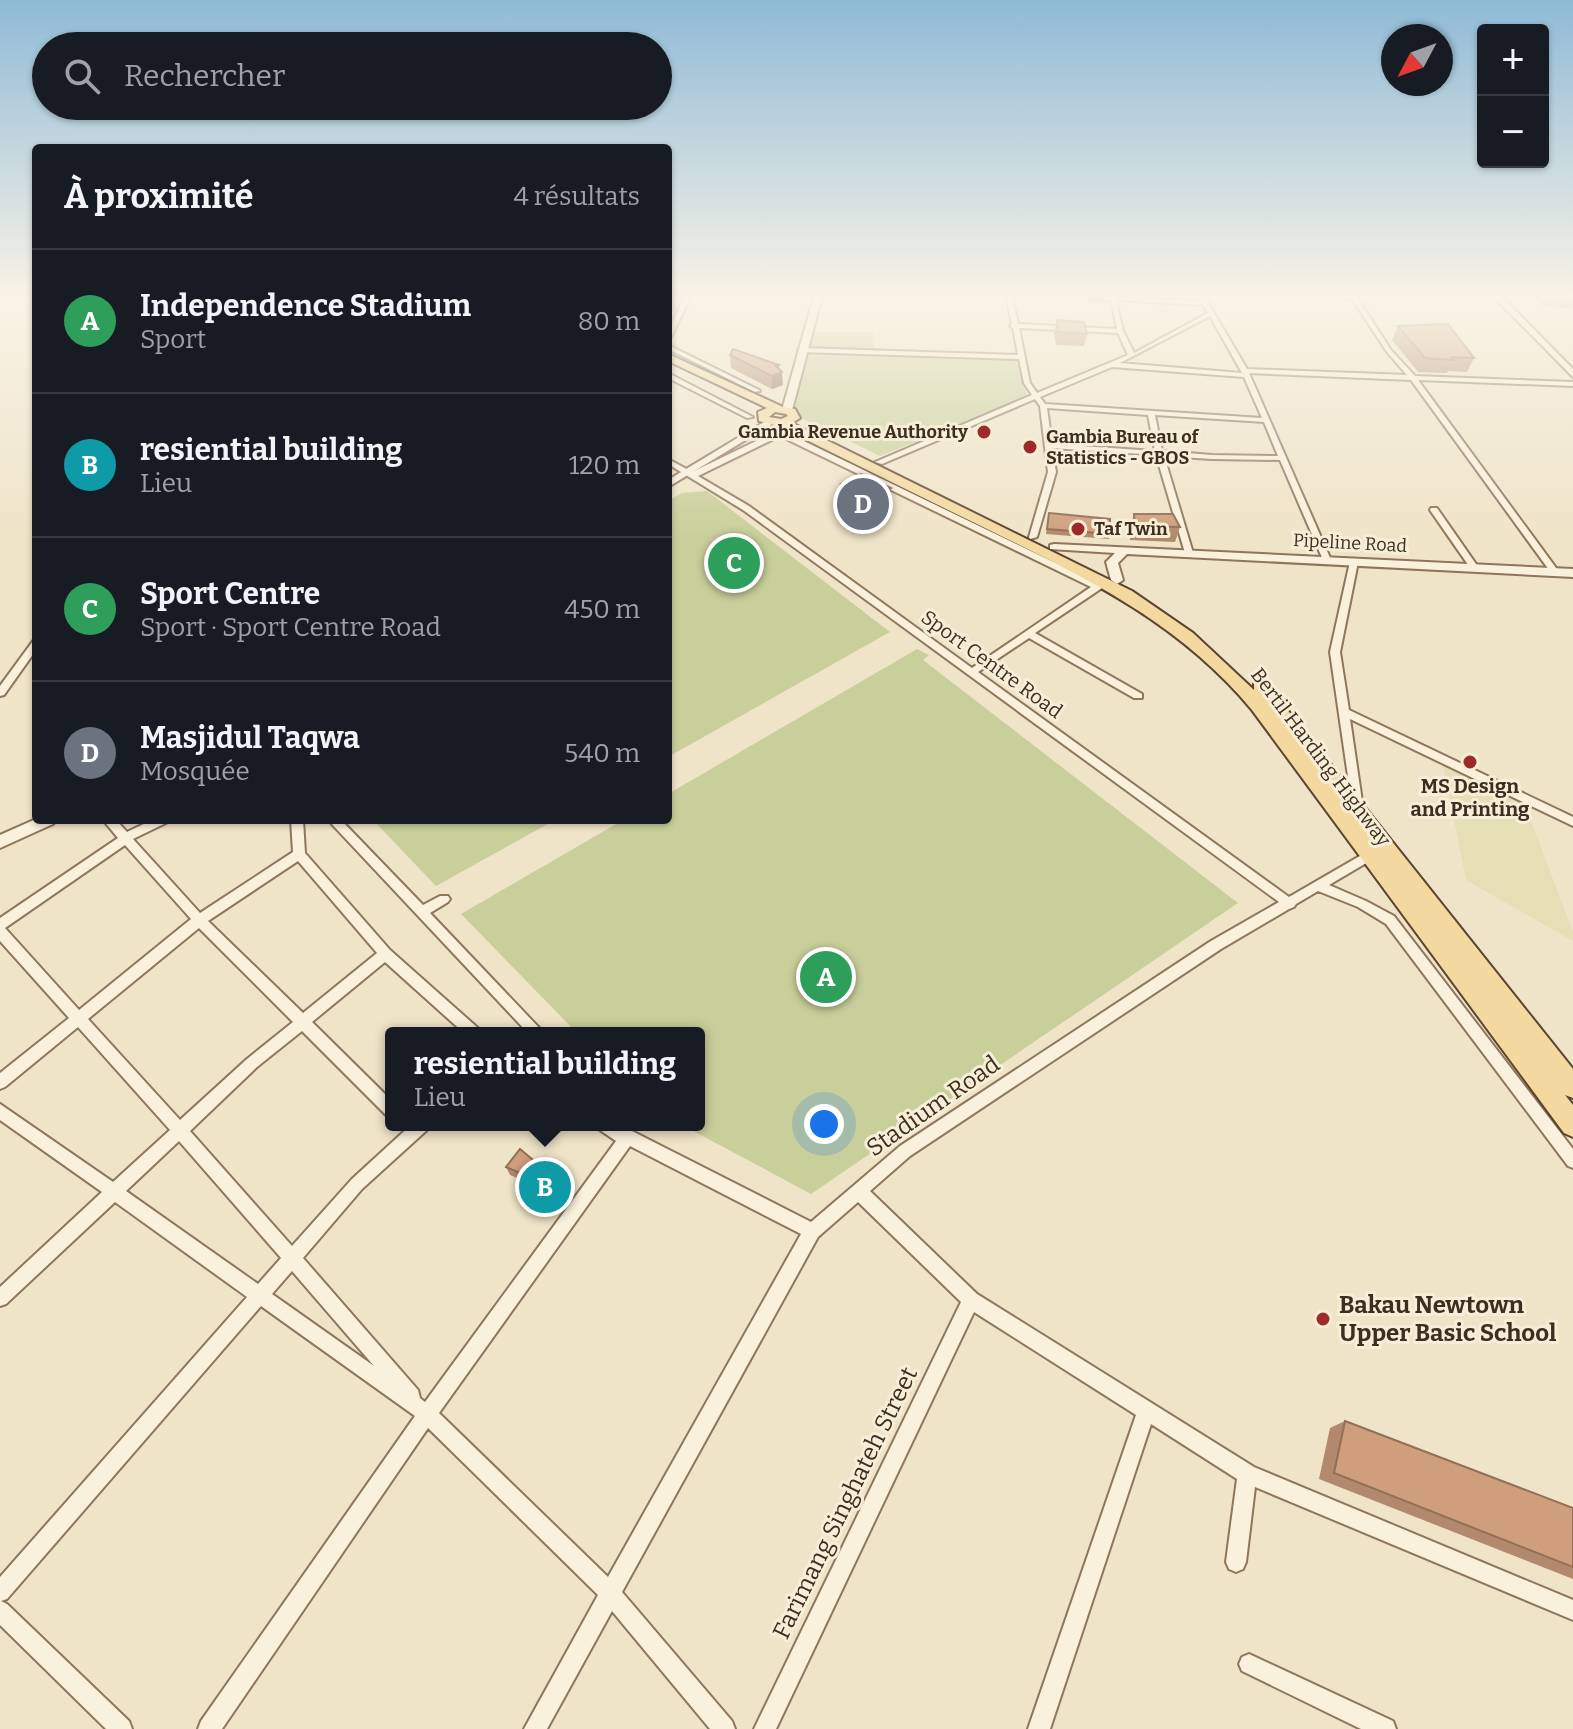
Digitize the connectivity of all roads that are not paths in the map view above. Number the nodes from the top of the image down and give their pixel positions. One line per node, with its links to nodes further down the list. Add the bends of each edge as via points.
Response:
1 (673, 377): 11 (street)
2 (681, 377): 11 (main road, Bertil Harding Highway)
3 (705, 377): 18 (main road, Bertil Harding Highway)
4 (728, 377): 14 (street)
5 (792, 377): 18 (street)
6 (1026, 377): 15 (street)
7 (1083, 377): 15 (street)
8 (1248, 377): 20 (street)
9 (1369, 377): 10 (street)
10 (1413, 378): 12 (street); 36 (street)
11 (688, 382): 13 (street); 18 (main road, Bertil Harding Highway); 19 (street)
12 (1573, 384)
13 (672, 387)
14 (757, 391)
15 (1037, 396): 16 (street); 24 (street)
16 (1043, 406): 17 (street); 21 (street)
17 (1151, 413): 20 (street); 22 (street)
18 (779, 416): 24 (main road, Bertil Harding Highway); 26 (street); 38 (main road, Bertil Harding Highway)
19 (749, 417)
20 (1266, 420): 23 (street)
21 (1049, 446): 22 (street); 29 (street, via 1052,472)
22 (1159, 453): 23 (street); 32 (street)
23 (1283, 458): 33 (street)
24 (879, 462): 29 (main road, Bertil Harding Highway)
25 (672, 463): 26 (street, Sport Centre Road)
26 (690, 473): 27 (street); 38 (street, via 780,433); 39 (street, Sport Centre Road)
27 (672, 482)
28 (1434, 510): 35 (street)
29 (1033, 537): 30 (main road, Bertil Harding Highway)
30 (1054, 547): 31 (street, Pipeline Road); 38 (main road, Bertil Harding Highway)
31 (1125, 550): 32 (street, Pipeline Road); 38 (street, via 1112,562)
32 (1189, 553): 33 (street, Pipeline Road)
33 (1327, 560): 34 (street, Pipeline Road)
34 (1354, 562): 35 (street, Pipeline Road); 48 (street, via 1335,652)
35 (1474, 567): 36 (street, Pipeline Road)
36 (1555, 572): 37 (street, Pipeline Road)
37 (1573, 573)
38 (1106, 583): 40 (street); 49 (main road, Bertil Harding Highway, via 1185,619 1238,665); 59 (main road, Bertil Harding Highway, via 1186,633 1243,687)
39 (918, 632): 41 (street); 44 (street, Sport Centre Road)
40 (1028, 633): 44 (street); 47 (street)
41 (905, 640)
42 (32, 649): 43 (street)
43 (17, 670): 45 (street); 46 (street)
44 (972, 672): 62 (street, Sport Centre Road)
45 (0, 676)
46 (0, 693)
47 (1138, 696)
48 (1344, 712): 49 (street); 50 (street)
49 (1357, 808): 73 (main road, Bertil Harding Highway)
50 (1573, 822)
51 (39, 824): 57 (street)
52 (113, 824): 56 (street)
53 (154, 824): 56 (street)
54 (297, 824): 58 (street)
55 (338, 824): 63 (street)
56 (126, 838): 64 (street); 65 (street)
57 (0, 842)
58 (299, 854): 64 (street); 67 (street)
59 (1369, 856): 60 (street, Stadium Road); 76 (main road, Bertil Harding Highway)
60 (1318, 886): 62 (street, Stadium Road); 80 (street, via 1390,920)
61 (444, 899): 63 (street)
62 (1290, 904): 82 (street, Stadium Road, via 1216,945 931,1133)
63 (421, 912): 71 (street)
64 (199, 920): 68 (street); 69 (street)
65 (0, 925)
66 (0, 932): 68 (street)
67 (385, 954): 69 (street); 70 (street)
68 (77, 1018): 72 (street); 77 (street)
69 (300, 1024): 74 (street); 77 (street)
70 (467, 1027)
71 (531, 1027)
72 (0, 1082)
73 (1573, 1087)
74 (385, 1104)
75 (0, 1111): 81 (street)
76 (1573, 1125)
77 (179, 1129): 81 (street); 84 (street)
78 (410, 1131): 84 (street)
79 (621, 1132): 83 (street); 89 (street)
80 (1573, 1161)
81 (112, 1190): 85 (street); 86 (street)
82 (858, 1191): 83 (street, Stadium Road); 87 (street)
83 (812, 1231): 93 (street, Stadium Road)
84 (292, 1260): 85 (street); 89 (street)
85 (261, 1296): 89 (street); 92 (street)
86 (0, 1298)
87 (971, 1300): 88 (street); 101 (street, Farimang Singhateh Street)
88 (1147, 1410): 90 (street); 102 (street)
89 (427, 1414): 93 (street); 98 (street)
90 (1247, 1474): 91 (street); 94 (street)
91 (1236, 1562)
92 (0, 1592)
93 (612, 1595): 99 (street, Stadium Road); 100 (street)
94 (1573, 1610)
95 (0, 1611): 97 (street)
96 (1249, 1664): 103 (street)
97 (121, 1729)
98 (209, 1729)
99 (535, 1729)
100 (724, 1729)
101 (765, 1729)
102 (1039, 1729)
103 (1385, 1729)

